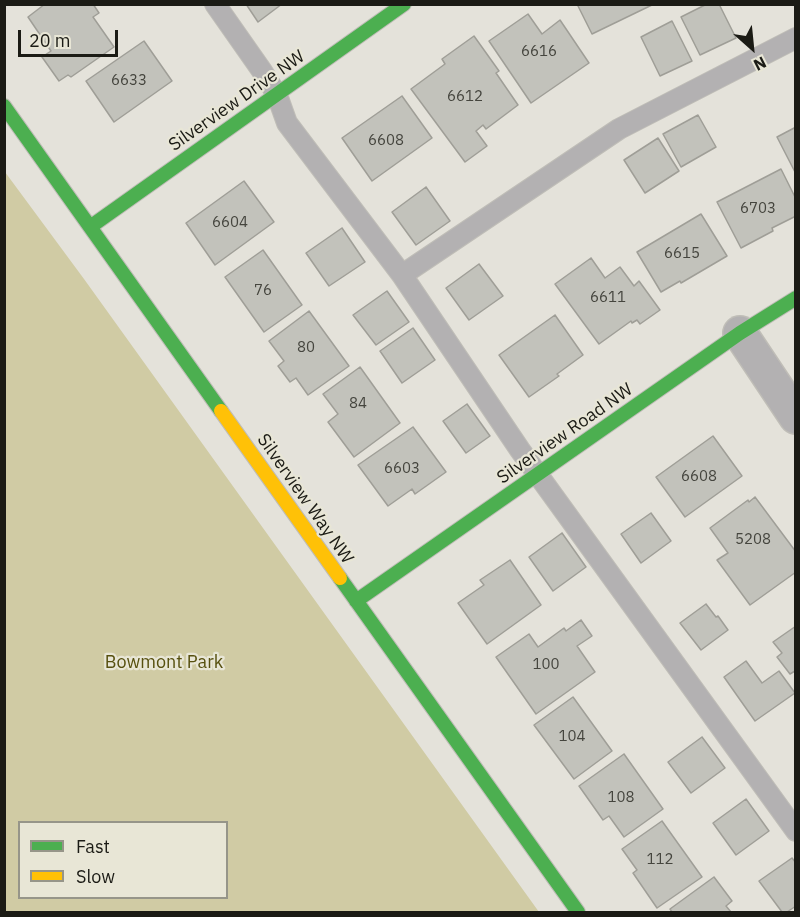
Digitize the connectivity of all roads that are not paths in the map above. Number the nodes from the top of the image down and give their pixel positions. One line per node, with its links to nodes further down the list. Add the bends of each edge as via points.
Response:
1 (215, 4): 4 (lane)
2 (404, 4): 4 (street, Silverview Drive NW)
3 (795, 38): 7 (lane, via 619,129)
4 (278, 95): 6 (street, Silverview Drive NW); 7 (lane, via 287,123)
5 (4, 106): 6 (street, Silverview Way NW)
6 (90, 227): 12 (street, Silverview Way NW)
7 (402, 275): 11 (lane)
8 (795, 298): 9 (street, Silverview Road NW)
9 (740, 333): 10 (street); 11 (street, Silverview Road NW)
10 (795, 417)
11 (539, 474): 12 (street, Silverview Road NW); 13 (lane)
12 (356, 601): 14 (street, Silverview Way NW)
13 (795, 831)
14 (578, 912)

